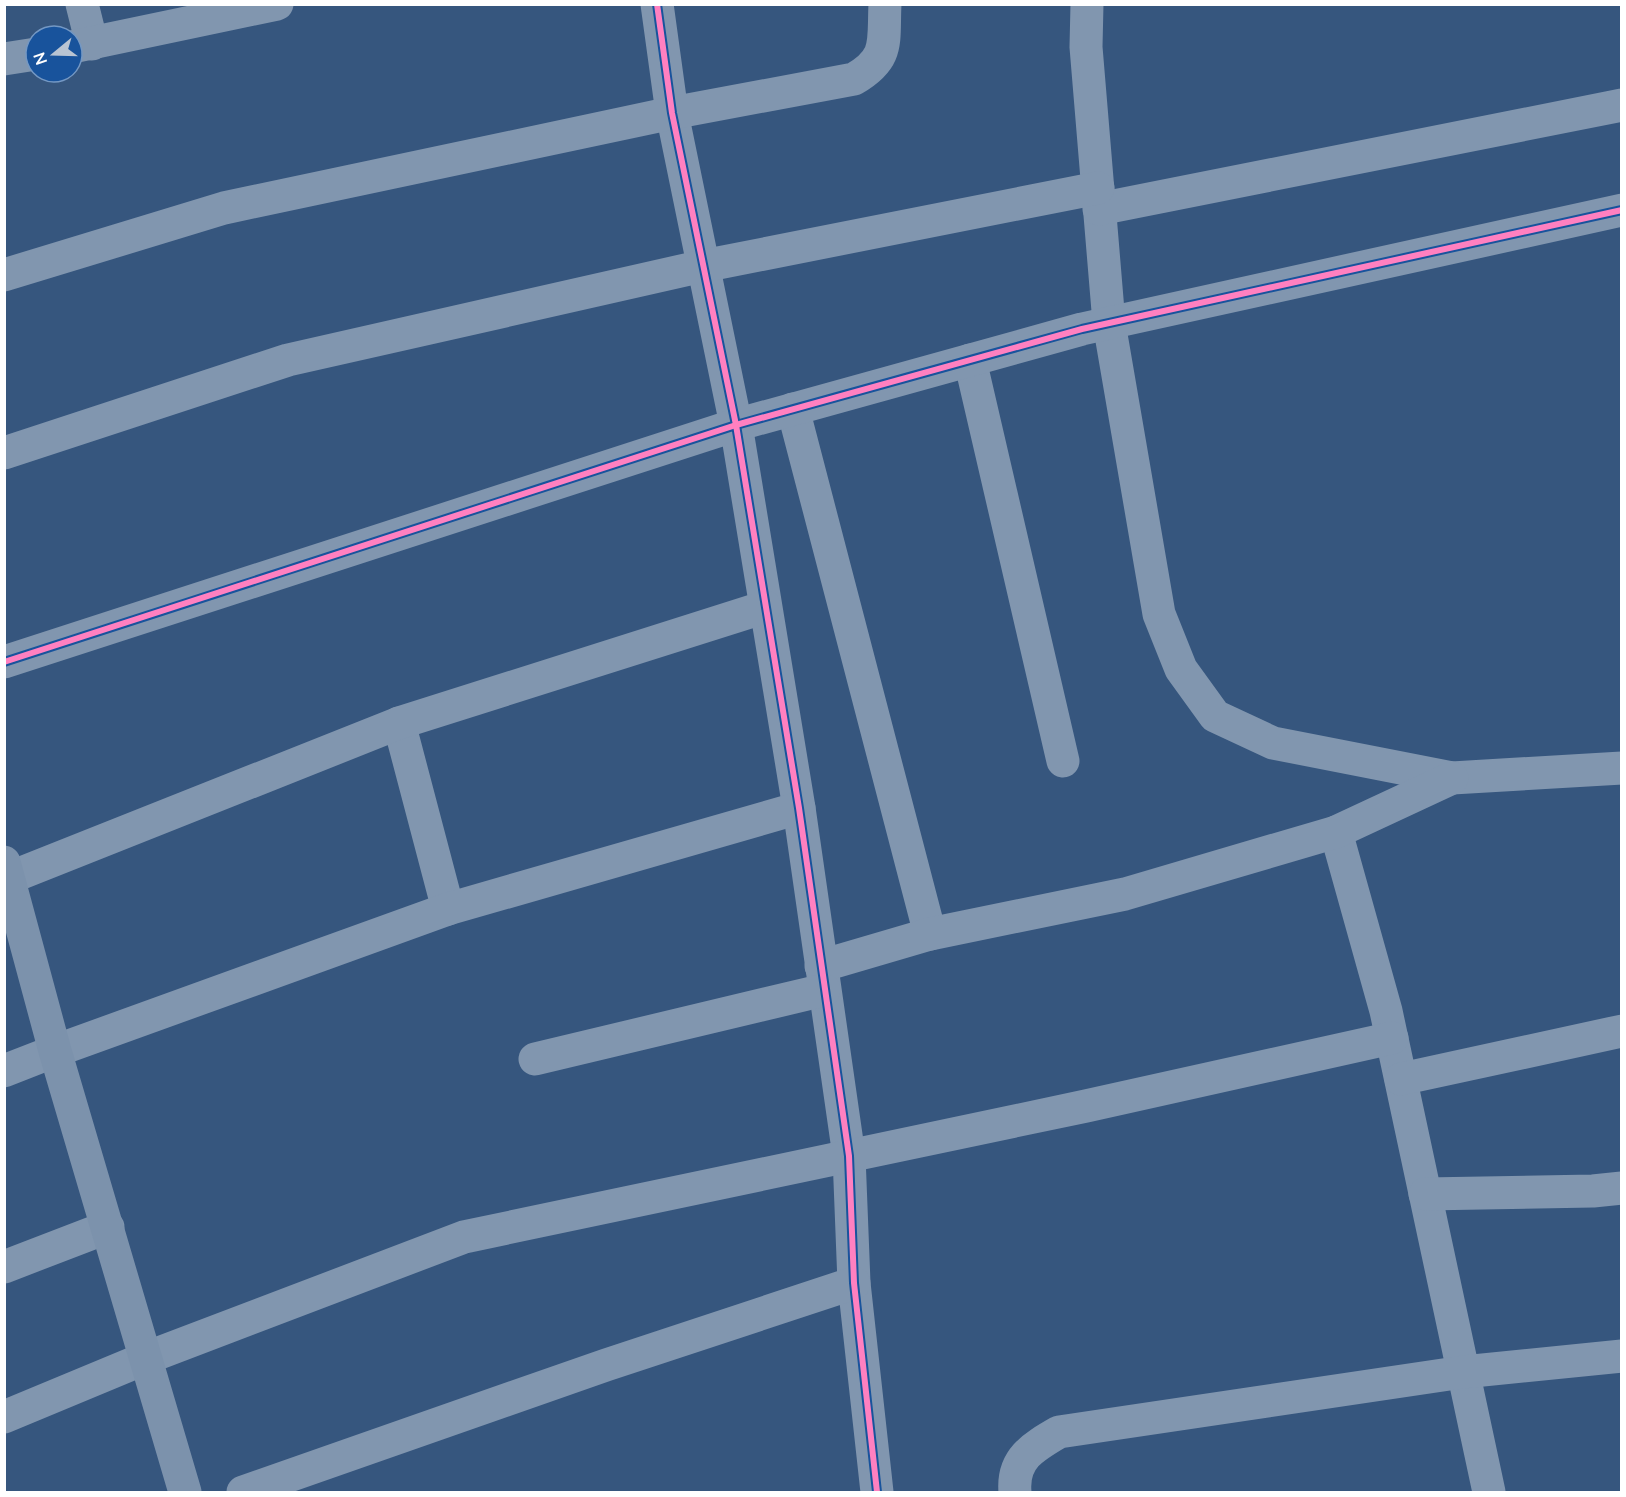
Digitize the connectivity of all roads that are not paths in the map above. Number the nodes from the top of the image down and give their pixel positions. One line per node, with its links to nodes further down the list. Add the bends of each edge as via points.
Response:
1 (82, 4): 7 (street)
2 (277, 4): 6 (street)
3 (657, 4): 12 (street)
4 (885, 4): 12 (street, via 878,60 854,79)
5 (1088, 4): 13 (street, via 1086,47)
6 (243, 8): 8 (street)
7 (82, 24)
8 (84, 46)
9 (24, 56): 10 (street)
10 (4, 59)
11 (1622, 105): 13 (street)
12 (672, 113): 15 (street); 16 (street, via 224,208)
13 (1099, 199): 15 (street); 17 (street)
14 (1622, 210): 17 (street)
15 (703, 266): 20 (street); 21 (street, via 288,360)
16 (4, 275)
17 (1109, 323): 18 (street); 27 (street, via 1159,614 1181,669 1215,716 1274,743)
18 (969, 360): 19 (street); 25 (street)
19 (793, 409): 20 (street); 32 (street)
20 (736, 425): 22 (street); 23 (street)
21 (4, 453)
22 (765, 607): 24 (street); 28 (street)
23 (4, 662)
24 (399, 723): 30 (street); 31 (street)
25 (1063, 761)
26 (1622, 768): 27 (street)
27 (1452, 778): 29 (street)
28 (799, 808): 31 (street); 33 (street)
29 (1336, 832): 32 (street, via 1125,894); 35 (street)
30 (6, 873): 36 (street)
31 (448, 909): 36 (street)
32 (930, 934): 33 (street)
33 (823, 978): 37 (street); 40 (street)
34 (1622, 1031): 39 (street)
35 (1392, 1038): 39 (street); 40 (street)
36 (55, 1051): 38 (street); 43 (street)
37 (535, 1059)
38 (4, 1071)
39 (1401, 1079): 42 (street)
40 (849, 1156): 45 (street); 47 (street, via 464,1237)
41 (1622, 1188): 42 (street)
42 (1425, 1194): 48 (street)
43 (108, 1227): 44 (street); 47 (street)
44 (4, 1267)
45 (854, 1283): 51 (street); 52 (street)
46 (1622, 1356): 48 (street)
47 (146, 1358): 49 (street); 50 (street)
48 (1464, 1372): 53 (street, via 1059,1432 1036,1445 1018,1463); 54 (street)
49 (4, 1417)
50 (185, 1492)
51 (243, 1492)
52 (875, 1492)
53 (1015, 1492)
54 (1489, 1492)

